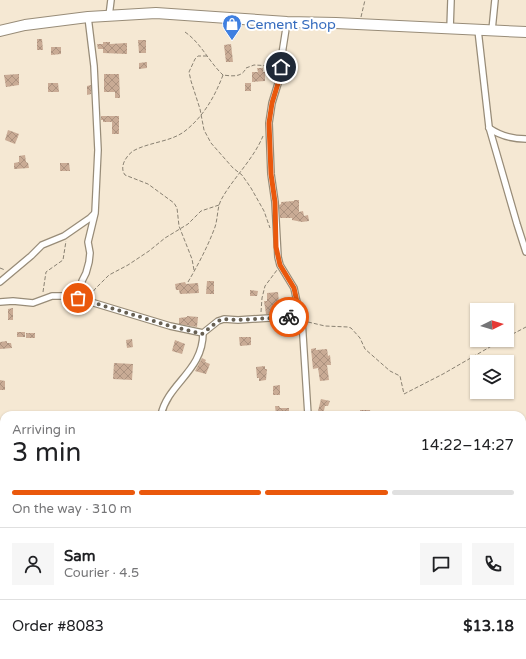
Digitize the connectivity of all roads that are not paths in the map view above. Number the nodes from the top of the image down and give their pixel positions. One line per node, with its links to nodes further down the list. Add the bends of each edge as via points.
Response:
1 (111, 0): 4 (street)
2 (451, 0): 7 (street)
3 (495, 0): 9 (street)
4 (109, 16): 5 (highway); 6 (highway, via 156,13)
5 (88, 17): 10 (highway); 14 (street, via 98,131)
6 (287, 22): 7 (highway); 19 (street, via 280,77 269,123 271,174 279,262 294,288)
7 (450, 28): 8 (highway)
8 (478, 30): 9 (highway); 12 (street)
9 (492, 30): 11 (highway)
10 (0, 31)
11 (526, 32)
12 (489, 128): 13 (street); 15 (street)
13 (526, 140)
14 (95, 213): 16 (street, via 71,232 42,245); 17 (street, via 88,242 89,262 82,281)
15 (526, 252)
16 (0, 282)
17 (83, 300): 18 (street, via 71,296 52,296 33,303); 20 (street)
18 (0, 302)
19 (301, 318): 20 (street, via 220,320); 22 (street)
20 (202, 334): 21 (street, via 203,345 200,352)
21 (162, 411)
22 (308, 411)

